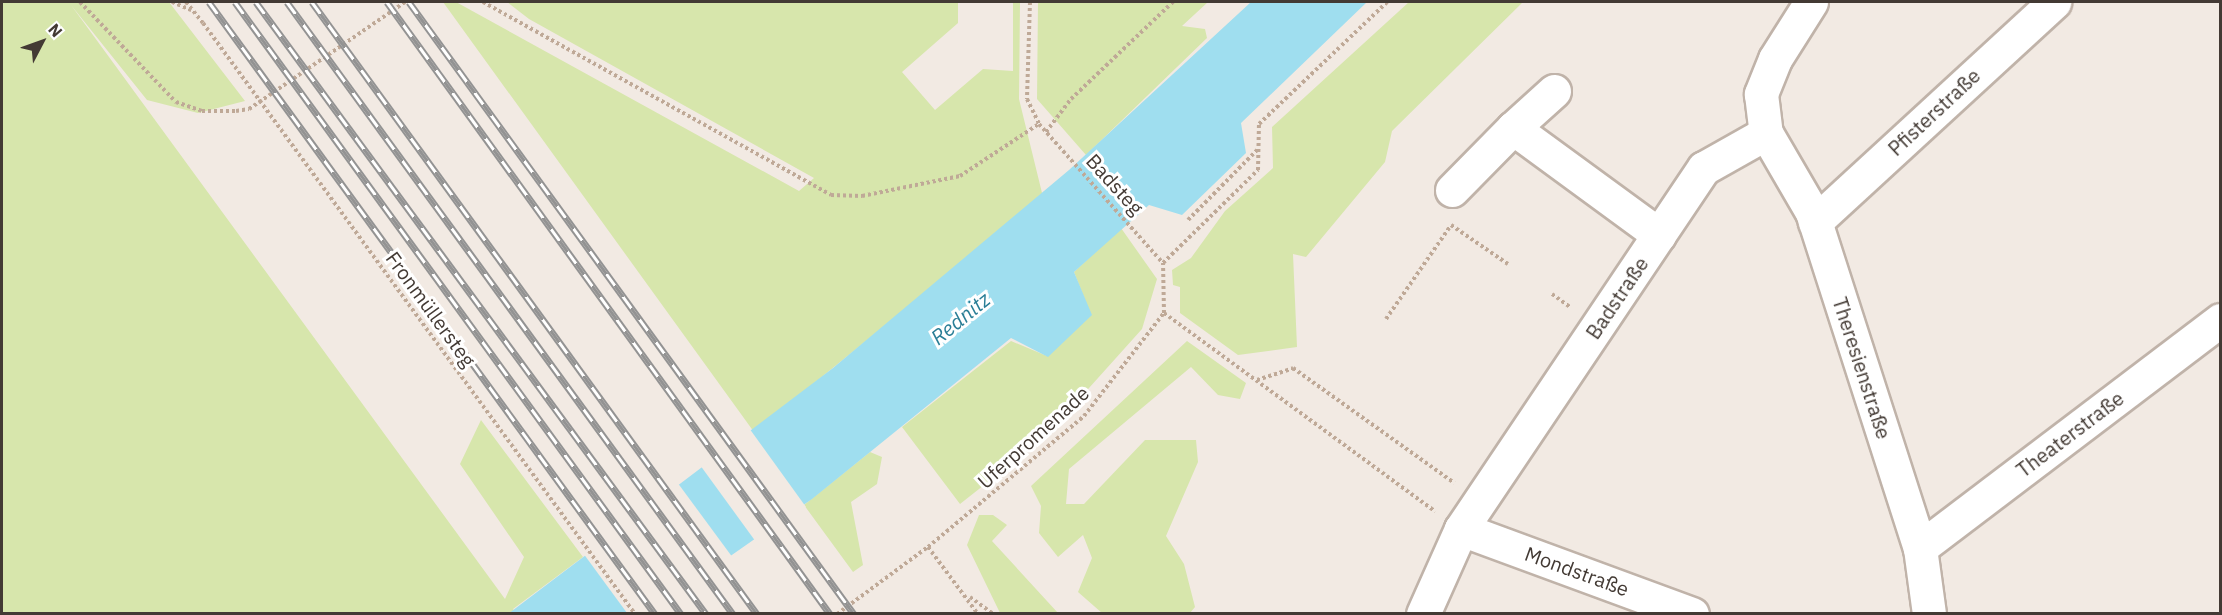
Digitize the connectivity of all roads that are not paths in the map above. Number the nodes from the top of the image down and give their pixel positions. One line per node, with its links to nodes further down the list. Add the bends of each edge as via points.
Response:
1 (1811, 2): 5 (street, via 1775,59 1761,94)
2 (2054, 2): 7 (street, Pfisterstraße)
3 (1554, 92): 4 (street)
4 (1513, 128): 6 (street); 8 (street)
5 (1766, 133): 7 (street, Theresienstraße, via 1802,187); 8 (street, Badstraße, via 1704,168)
6 (1452, 190)
7 (1815, 222): 11 (street, Theresienstraße)
8 (1659, 235): 10 (street, Badstraße)
9 (2220, 320): 11 (street, Theaterstraße)
10 (1461, 529): 12 (street, Badstraße); 13 (street, Mondstraße)
11 (1920, 548): 14 (street, Theresienstraße)
12 (1423, 614)
13 (1692, 614)
14 (1929, 614)

